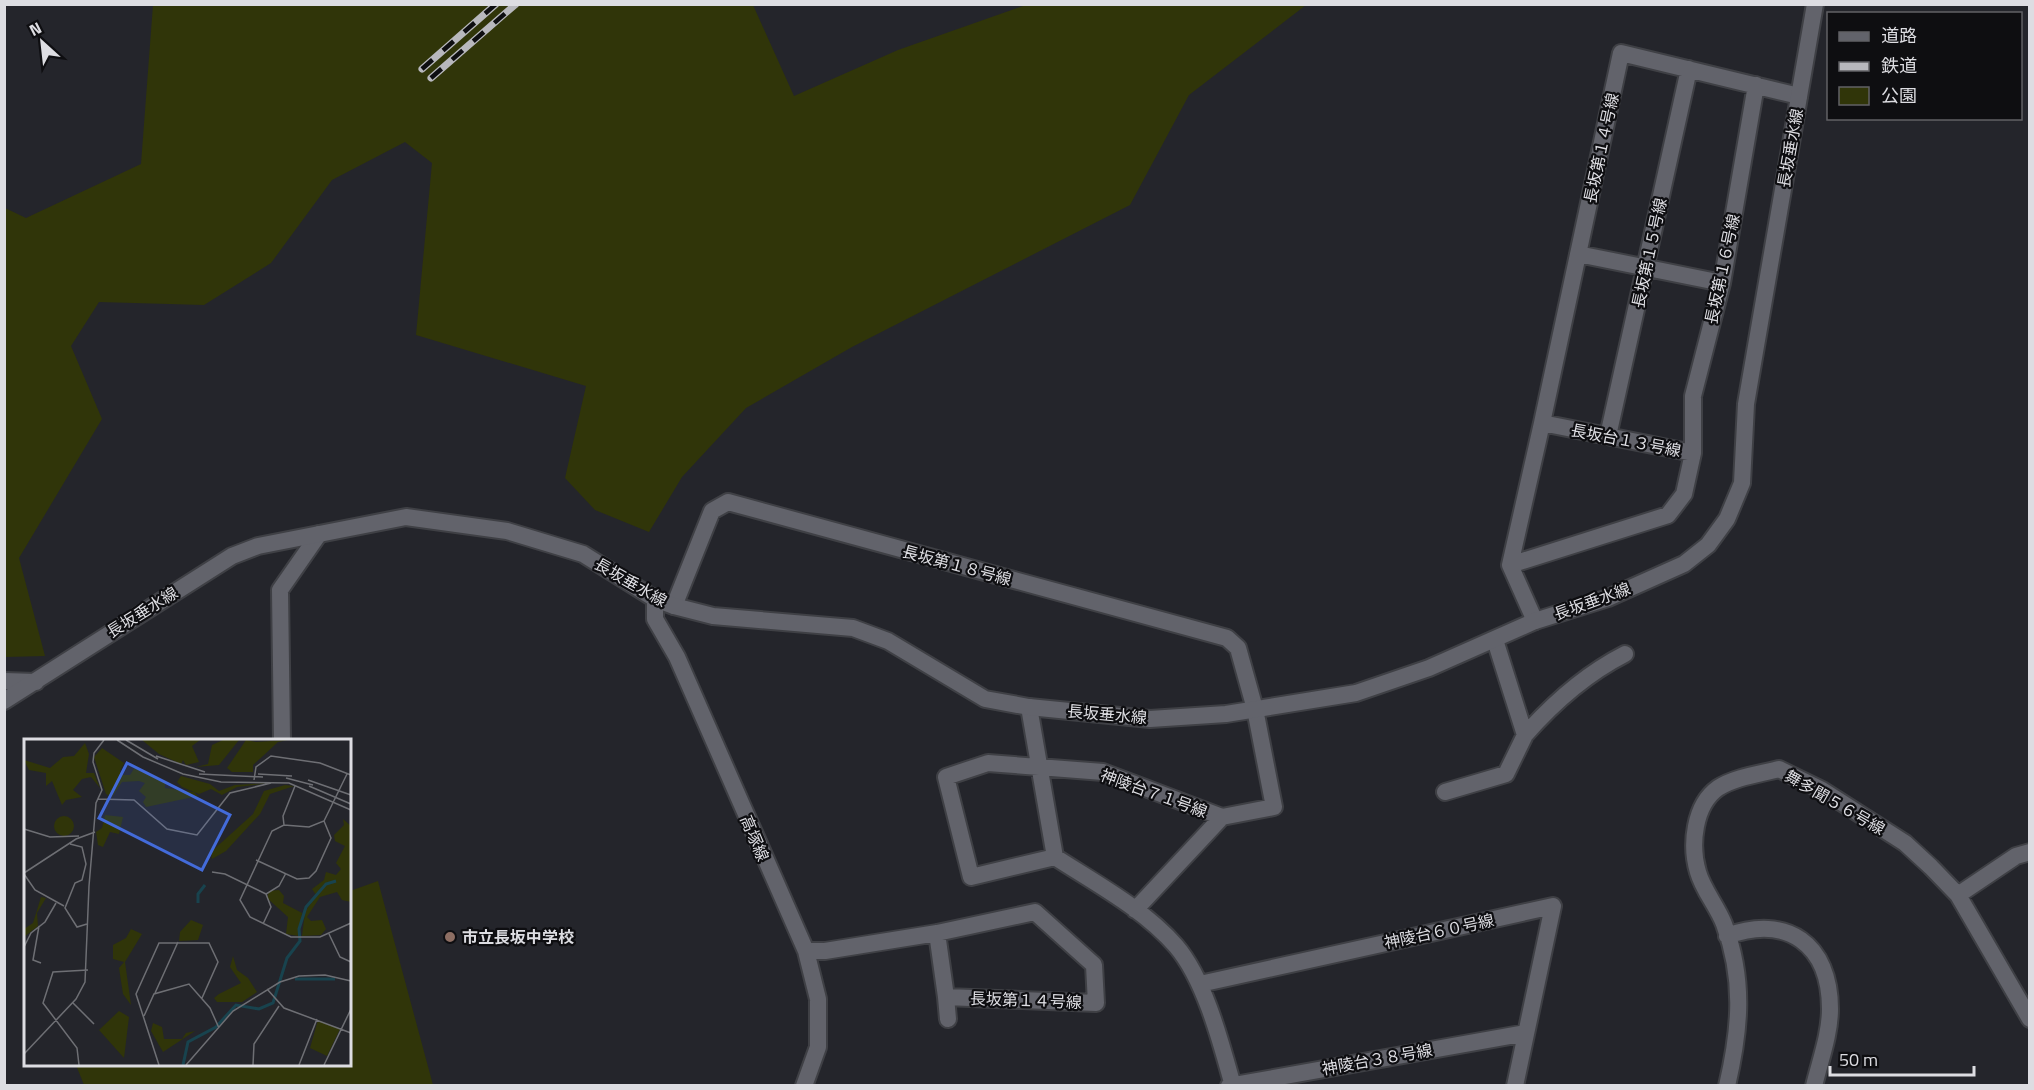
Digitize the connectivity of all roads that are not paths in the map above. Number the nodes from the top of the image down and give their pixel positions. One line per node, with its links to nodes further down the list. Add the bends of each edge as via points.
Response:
1 (1815, 4): 4 (street, 長坂垂水線)
2 (1689, 69): 3 (street, 長坂第１４号線); 5 (street, 長坂第１４号線, via 1621,53); 6 (street, 長坂第１５号線)
3 (1756, 86): 4 (street, 長坂第１４号線); 7 (street, 長坂第１６号線)
4 (1799, 96): 15 (street, 長坂垂水線, via 1746,404 1742,483 1727,519 1708,545 1684,564 1608,598)
5 (1578, 254): 6 (street); 8 (street, 長坂第１４号線)
6 (1646, 267): 7 (street); 9 (street, 長坂第１５号線)
7 (1722, 283): 10 (street, 長坂第１６号線, via 1693,396)
8 (1542, 423): 9 (street, 長坂台１３号線); 12 (street)
9 (1608, 436): 10 (street, 長坂台１３号線)
10 (1692, 453): 12 (street, 長坂台１３号線, via 1684,494 1668,516)
11 (319, 534): 13 (street, 長坂垂水線, via 406,517 507,531 583,554); 19 (street, 長坂垂水線, via 258,546 232,556); 24 (street, via 280,590)
12 (1510, 565): 15 (street)
13 (655, 599): 14 (street, 長坂垂水線); 34 (street, 高塚線, via 655,619 676,657)
14 (674, 606): 21 (street, 長坂垂水線, via 712,616 853,628 888,641 985,699); 22 (street, 長坂第１８号線, via 712,511 728,502 1227,638 1238,648)
15 (1535, 621): 16 (street, 長坂垂水線)
16 (1495, 640): 22 (street, 長坂垂水線, via 1356,693); 23 (street)
17 (1625, 654): 23 (street, via 1552,703)
18 (4, 681): 19 (street)
19 (36, 682): 20 (street, 長坂垂水線)
20 (4, 701)
21 (1029, 707): 22 (street, 長坂垂水線, via 1150,719); 25 (street)
22 (1255, 709): 27 (street, 神陵台７１号線, via 1274,807)
23 (1525, 735): 26 (street, via 1506,774)
24 (282, 739)
25 (1041, 768): 27 (street, 神陵台７１号線, via 1103,772); 29 (street); 29 (street, 神陵台７１号線, via 988,763 946,777 971,877)
26 (1445, 792)
27 (1222, 817): 31 (street)
28 (2030, 852): 30 (street, via 2016,856)
29 (1055, 856): 31 (street)
30 (1958, 895): 33 (street, 舞多聞５６号線, via 1905,843 1822,790 1779,769 1718,789 1701,811 1692,839 1698,872); 38 (street, 舞多聞５６号線)
31 (1135, 910): 35 (street, via 1176,946)
32 (937, 933): 34 (street, 長坂第１４号線); 36 (street, 長坂第１４号線); 36 (street, 長坂第１４号線, via 1035,912 1094,964 1096,1003)
33 (1727, 936): 43 (street, 舞多聞５６号線, via 1740,1014); 44 (street, via 1766,927 1802,940 1822,963 1830,1011)
34 (806, 951): 42 (street, 高塚線, via 818,999 818,1047)
35 (1200, 984): 39 (street, 神陵台６０号線, via 1553,906); 41 (street)
36 (946, 997): 37 (street)
37 (948, 1018)
38 (2030, 1019)
39 (1526, 1033): 40 (street); 41 (street, 神陵台３８号線)
40 (1516, 1081)
41 (1231, 1085)
42 (804, 1086)
43 (1727, 1086)
44 (1814, 1086)

